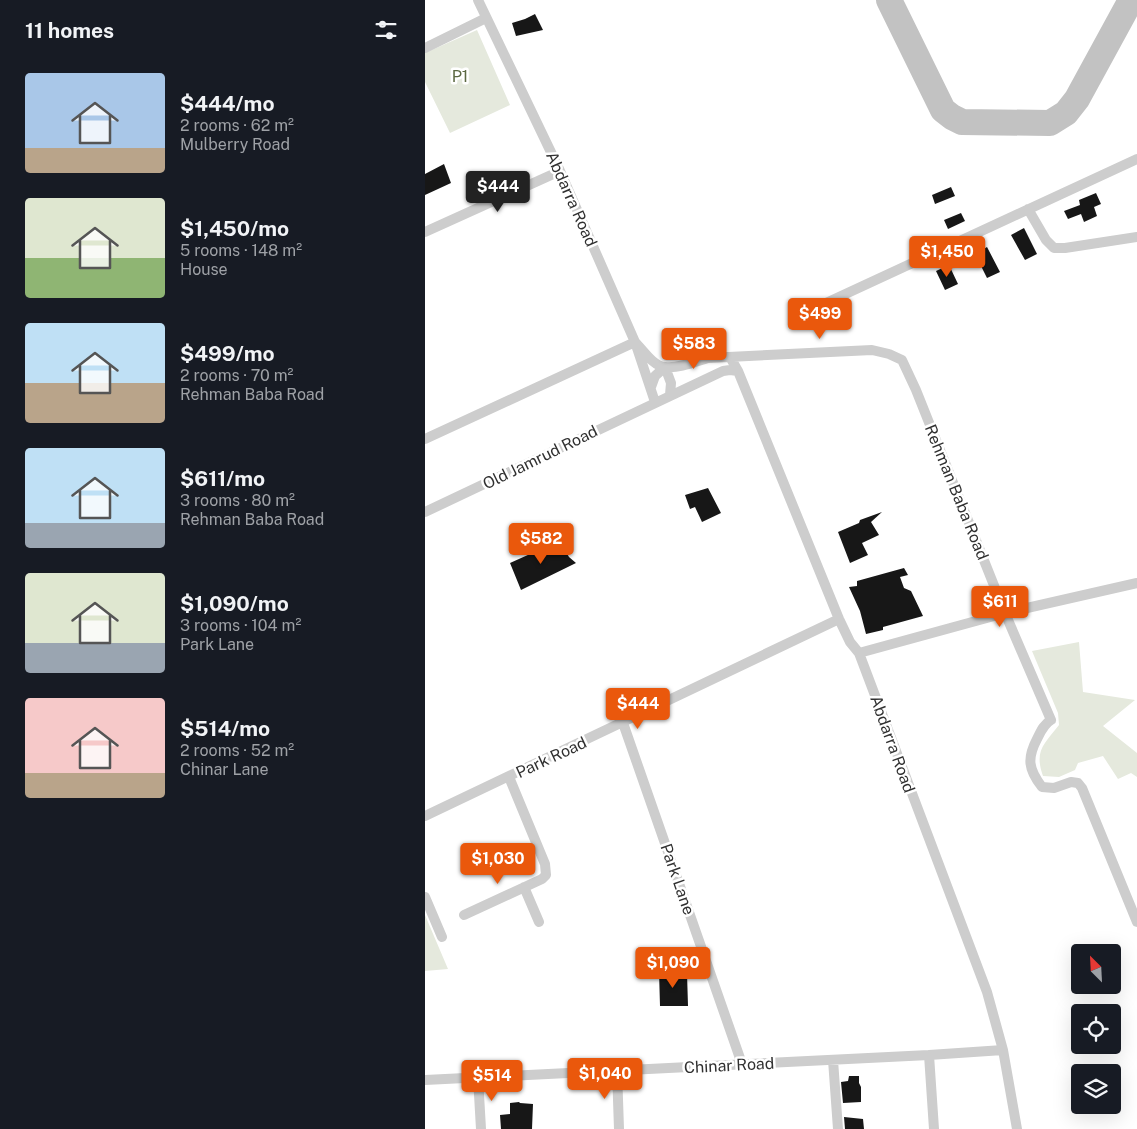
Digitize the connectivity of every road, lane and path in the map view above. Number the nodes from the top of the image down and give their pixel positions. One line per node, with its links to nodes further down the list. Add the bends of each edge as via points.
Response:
1 (478, 0): 2 (street, Abdarra Road)
2 (486, 18): 3 (street); 5 (street, Abdarra Road)
3 (425, 48)
4 (1137, 159): 6 (street)
5 (560, 171): 7 (street); 10 (street, Abdarra Road)
6 (1028, 209): 8 (street, via 1054,248); 9 (street)
7 (425, 232)
8 (1137, 237)
9 (826, 303)
10 (635, 342): 12 (street, via 657,364); 14 (street, Abdarra Road); 17 (street)
11 (730, 357): 12 (street, Rehman Baba Road); 13 (street); 20 (street, Rehman Baba Road, via 872,350 902,360 917,390)
12 (665, 367): 14 (street, via 655,376); 15 (street, via 671,383)
13 (738, 371): 15 (street, Old Jamrud Road, via 726,370); 21 (street, Abdarra Road)
14 (651, 387): 16 (street, Abdarra Road)
15 (670, 395): 16 (street, Old Jamrud Road)
16 (655, 402): 18 (street, Old Jamrud Road)
17 (425, 439)
18 (425, 512)
19 (1137, 583): 20 (street)
20 (1005, 613): 22 (street); 30 (street, Rehman Baba Road, via 1051,720 1030,752 1031,770 1042,787 1054,788 1071,782 1082,788)
21 (839, 619): 22 (street, Abdarra Road, via 850,642); 23 (street, Park Road)
22 (859, 652): 32 (street, Abdarra Road, via 987,992)
23 (623, 723): 24 (street, Park Road); 35 (street, Park Lane)
24 (509, 777): 25 (street, Park Road); 26 (street, via 547,871 542,879)
25 (425, 816)
26 (524, 887): 28 (street); 29 (street)
27 (425, 897): 31 (street)
28 (464, 914)
29 (539, 922)
30 (1137, 922)
31 (442, 937)
32 (1003, 1050): 33 (street, Chinar Road); 43 (street, Abdarra Road)
33 (929, 1056): 34 (street, Chinar Road); 42 (street)
34 (833, 1060): 35 (street, Chinar Road); 41 (street)
35 (743, 1064): 36 (street, Chinar Road)
36 (617, 1070): 37 (street, Chinar Road); 40 (street)
37 (478, 1077): 38 (street, Chinar Road); 39 (street)
38 (425, 1080)
39 (481, 1129)
40 (619, 1129)
41 (837, 1129)
42 (934, 1129)
43 (1017, 1129)

